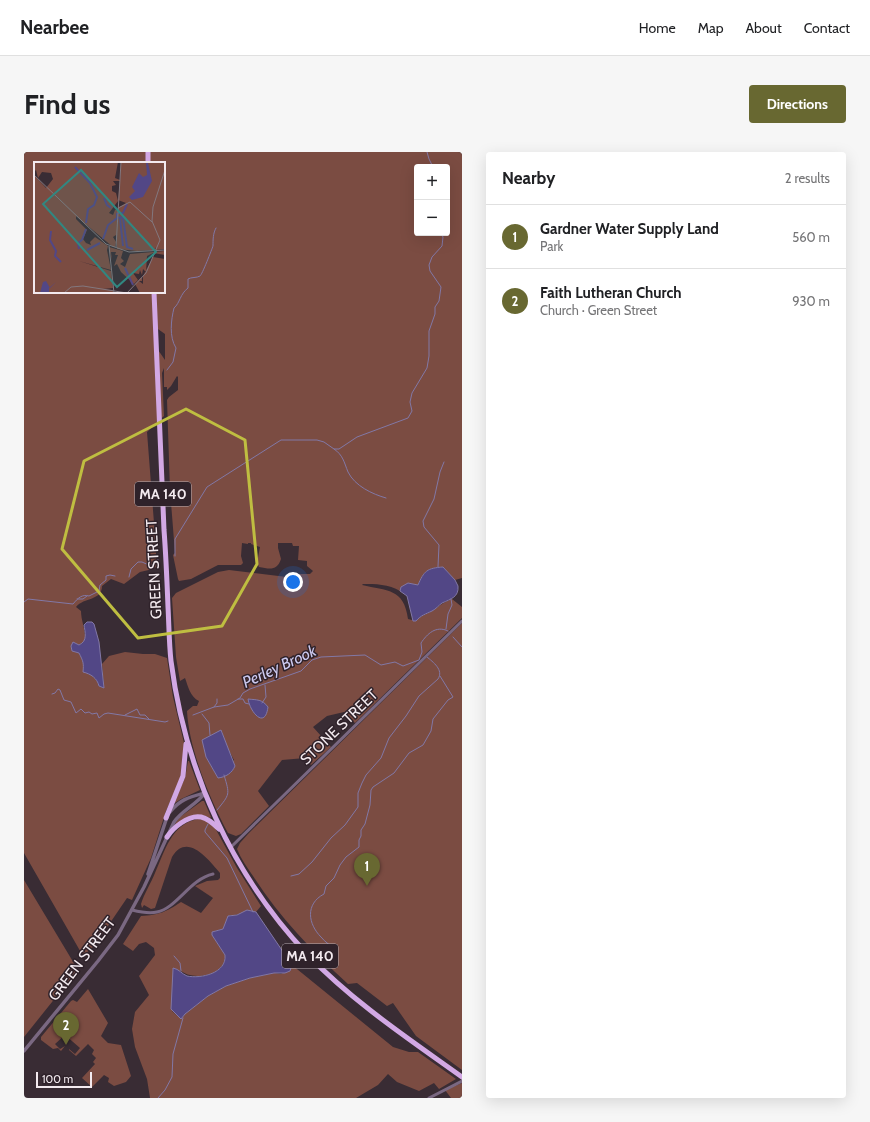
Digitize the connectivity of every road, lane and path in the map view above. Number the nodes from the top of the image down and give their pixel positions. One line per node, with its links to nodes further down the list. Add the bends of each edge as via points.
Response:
1 (154, 293): 3 (highway, GREEN STREET / MA 140, via 170,642 176,693)
2 (462, 621): 8 (street, STONE STREET)
3 (186, 739): 4 (highway, GREEN STREET / MA 140); 5 (highway, via 183,776)
4 (205, 793): 5 (street, GREEN STREET, via 180,801); 6 (highway, MA 140); 7 (street, GREEN STREET, via 199,801 179,815)
5 (166, 818): 10 (street, GREEN STREET)
6 (222, 832): 7 (highway, via 208,819 197,816 182,822); 8 (highway, MA 140)
7 (167, 837): 10 (street, GREEN STREET)
8 (230, 848): 13 (highway, MA 140, via 269,908 319,966 370,1010)
9 (213, 874): 11 (street, via 200,879 163,910 150,913)
10 (139, 898): 11 (street, GREEN STREET)
11 (132, 910): 12 (street, GREEN STREET, via 102,956)
12 (24, 1051)
13 (462, 1077)
14 (462, 1081): 15 (street)
15 (429, 1098)

